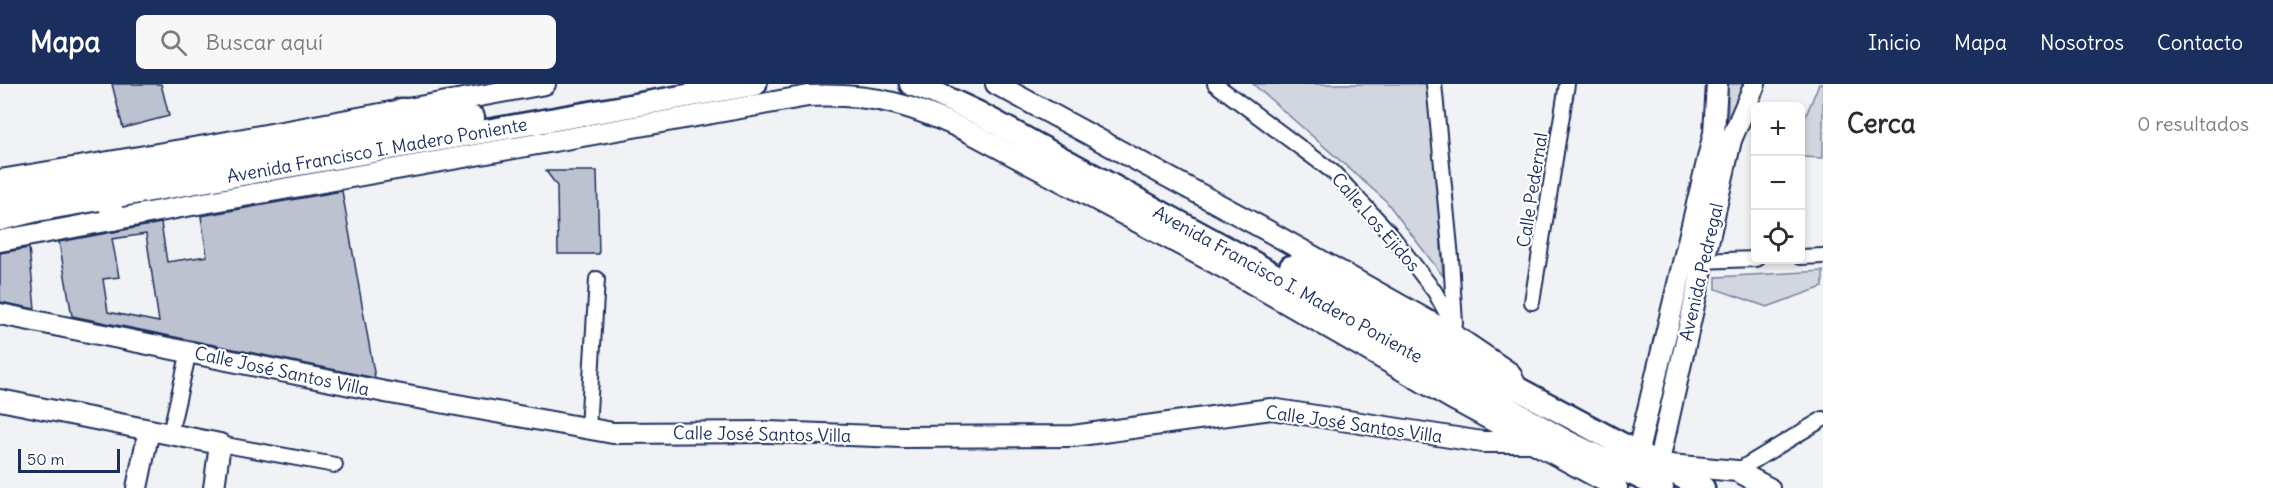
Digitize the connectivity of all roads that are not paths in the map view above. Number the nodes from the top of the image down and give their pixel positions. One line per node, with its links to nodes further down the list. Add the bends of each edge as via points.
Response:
1 (545, 84): 12 (street, Avenida Francisco I. Madero Poniente)
2 (672, 84): 13 (main road, Avenida Francisco I. Madero Poniente)
3 (755, 84): 18 (main road, Avenida Francisco I. Madero Poniente)
4 (911, 84): 31 (main road, Avenida Francisco I. Madero Poniente, via 1009,130 1250,261)
5 (952, 84): 30 (main road, Avenida Francisco I. Madero Poniente)
6 (996, 84): 28 (street, Avenida Francisco I. Madero Poniente)
7 (1215, 84): 28 (street, Calle Los Ejidos, via 1333,172 1388,231 1435,292)
8 (1434, 84): 28 (street)
9 (1567, 84): 26 (street, Calle Pedernal)
10 (1717, 84): 23 (street, Avenida Pedregal, via 1714,133)
11 (1755, 84): 23 (street, Avenida Pedregal, via 1731,140)
12 (401, 110): 13 (main road, via 459,111); 14 (street, Avenida Francisco I. Madero Poniente)
13 (484, 117): 14 (main road, Avenida Francisco I. Madero Poniente)
14 (327, 132): 15 (main road, Avenida Francisco I. Madero Poniente)
15 (154, 162): 16 (street, Avenida Francisco I. Madero Poniente); 17 (main road, Avenida Francisco I. Madero Poniente)
16 (0, 180)
17 (0, 197)
18 (111, 208): 19 (main road, Avenida Francisco I. Madero Poniente); 20 (street); 37 (street, via 808,96 867,97 925,112 973,134 1241,277)
19 (0, 219)
20 (0, 241)
21 (1823, 256): 22 (street)
22 (1805, 257)
23 (1694, 260): 24 (street); 40 (street, Avenida Pedregal); 42 (street, Avenida Pedregal)
24 (1751, 260)
25 (597, 279): 34 (street)
26 (1532, 302)
27 (0, 314): 29 (street, Calle José Santos Villa)
28 (1456, 333): 30 (street, Avenida Francisco I. Madero Poniente, via 1510,373)
29 (189, 351): 34 (street, Calle José Santos Villa, via 385,392); 36 (street)
30 (1518, 390): 40 (main road, Avenida Francisco I. Madero Poniente)
31 (1478, 392): 37 (main road, via 1484,404); 40 (main road, Avenida Francisco I. Madero Poniente, via 1567,442)
32 (0, 400): 35 (street)
33 (1823, 419): 41 (street)
34 (588, 428): 37 (street, Calle José Santos Villa, via 613,433 1073,435 1271,409 1482,442)
35 (149, 430): 36 (street); 43 (street)
36 (170, 434): 38 (street)
37 (1532, 442): 45 (street)
38 (220, 444): 39 (street); 44 (street)
39 (335, 465)
40 (1634, 471): 42 (main road, Avenida Francisco I. Madero Poniente)
41 (1737, 471): 42 (street, Avenida Francisco I. Madero Poniente); 47 (street, Avenida Francisco I. Madero Poniente)
42 (1658, 478): 46 (main road, Avenida Francisco I. Madero Poniente)
43 (137, 488)
44 (214, 488)
45 (1617, 488)
46 (1703, 488)
47 (1769, 488)

